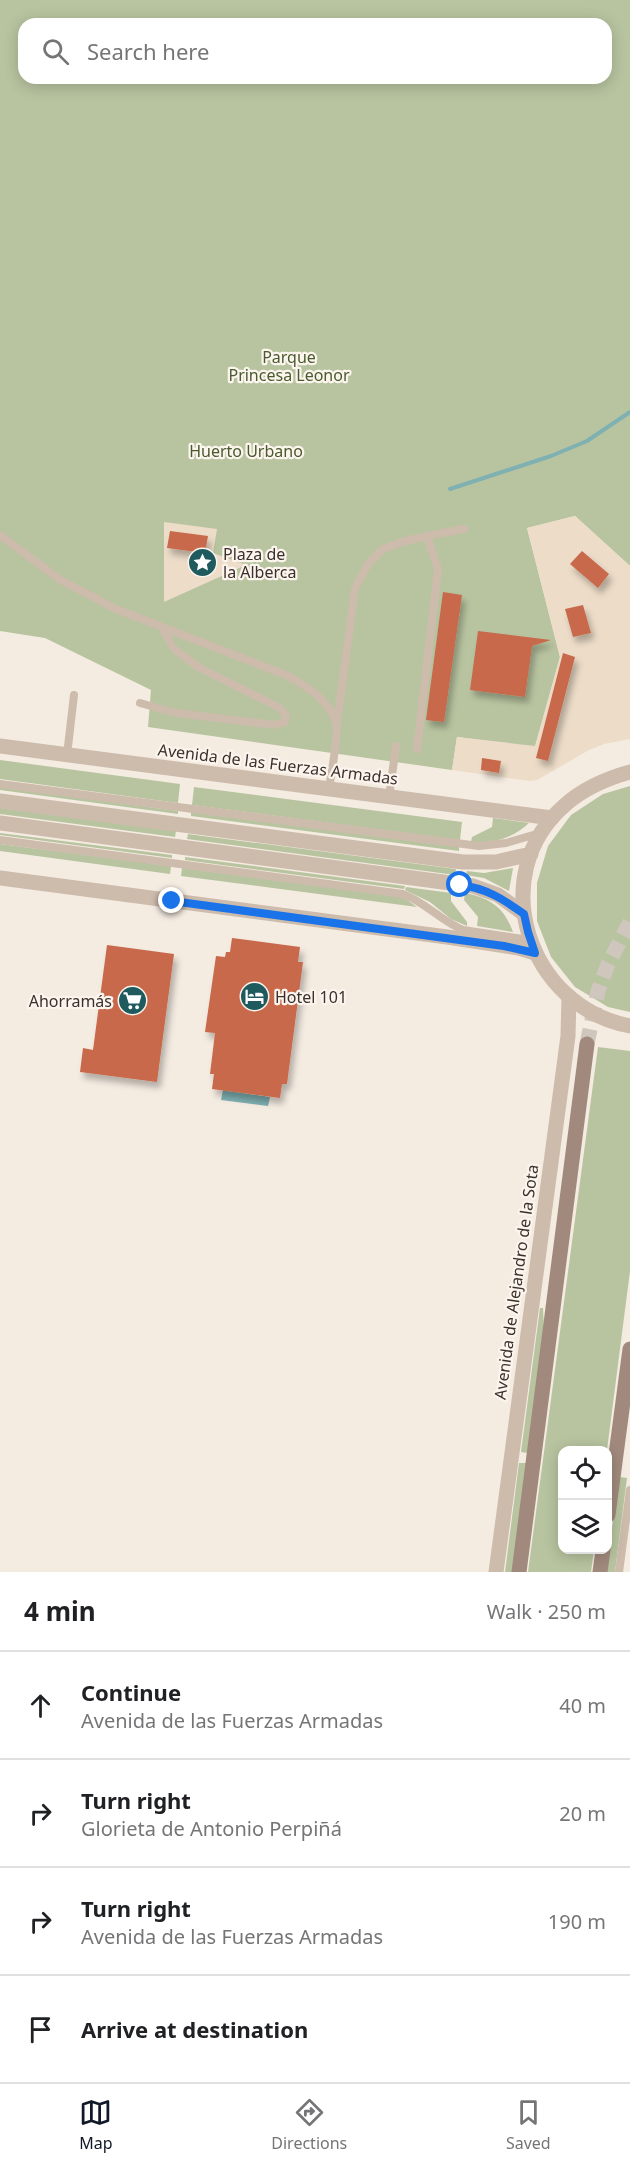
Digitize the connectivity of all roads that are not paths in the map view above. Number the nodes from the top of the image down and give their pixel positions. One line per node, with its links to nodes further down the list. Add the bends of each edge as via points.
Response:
1 (464, 529): 3 (lane)
2 (0, 535): 4 (lane, via 59,579 116,609)
3 (427, 536): 7 (lane, via 383,549 368,564 355,588); 10 (lane, via 438,569)
4 (162, 627): 6 (lane, via 173,648 198,667 280,708 286,715 285,722 274,725 176,713); 7 (lane, via 308,687)
5 (74, 695): 11 (lane)
6 (140, 703)
7 (337, 723): 14 (lane)
8 (0, 746): 11 (street, Avenida de las Fuerzas Armadas)
9 (396, 746): 15 (lane)
10 (417, 749)
11 (67, 755): 14 (street, Avenida de las Fuerzas Armadas)
12 (630, 772): 17 (street, via 581,792)
13 (0, 784): 19 (lane, via 479,846 507,843)
14 (329, 788): 15 (street, Avenida de las Fuerzas Armadas)
15 (389, 797): 17 (street, Avenida de las Fuerzas Armadas)
16 (0, 801): 21 (street, via 463,862 496,862)
17 (552, 818): 19 (street)
18 (0, 823): 23 (street, via 473,886 498,895)
19 (542, 832): 21 (street)
20 (0, 840): 24 (lane, via 403,894 416,898 453,926)
21 (531, 854): 23 (street, via 524,884)
22 (0, 878): 24 (street)
23 (524, 914): 24 (street)
24 (533, 947): 25 (street, via 553,981)
25 (568, 997): 26 (street, via 593,1013); 32 (street, Avenida de Alejandro de la Sota, via 568,1036)
26 (630, 1026)
27 (587, 1044): 33 (main road)
28 (630, 1348): 30 (main road)
29 (630, 1490): 35 (lane)
30 (610, 1500)
31 (602, 1554): 34 (main road)
32 (496, 1572)
33 (519, 1572)
34 (600, 1572)
35 (619, 1572)

